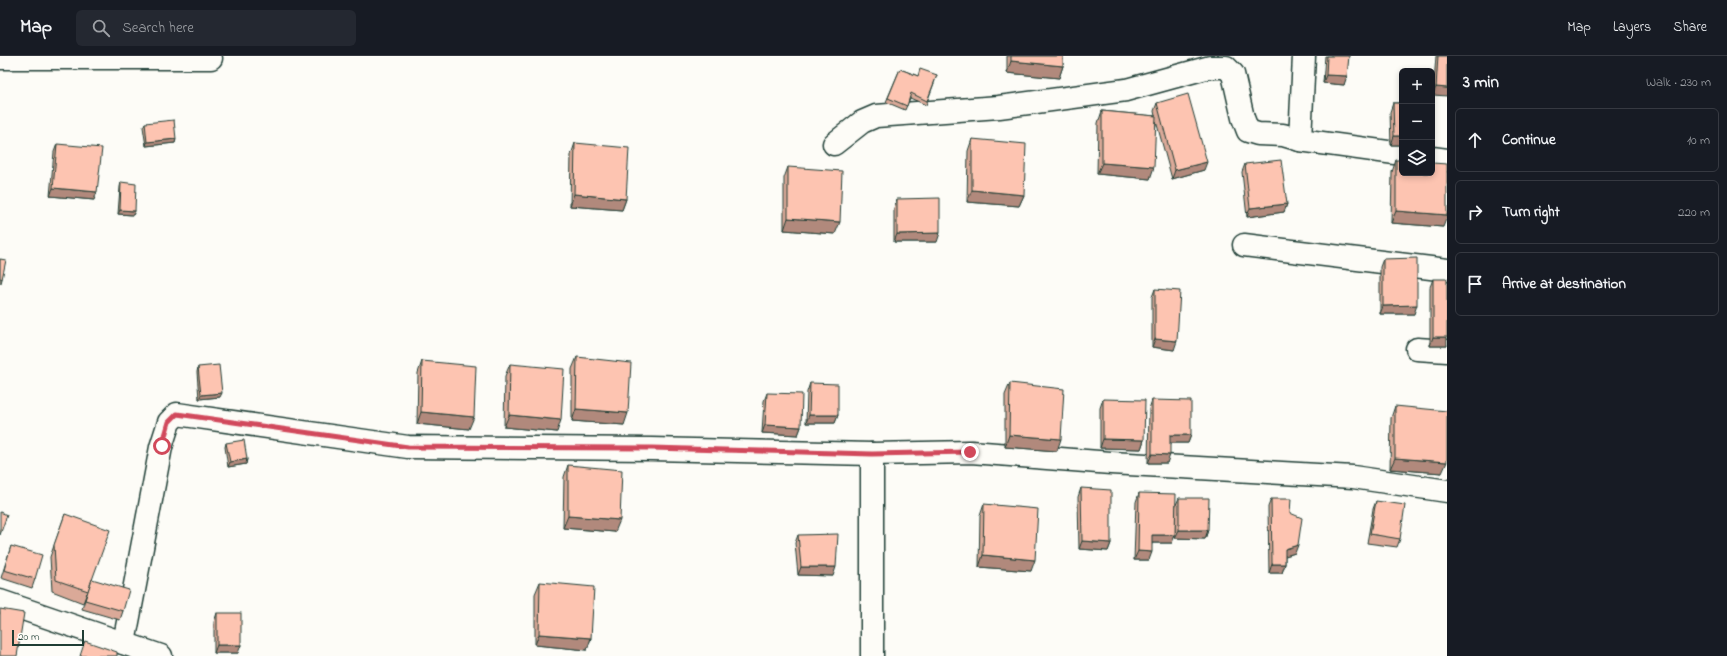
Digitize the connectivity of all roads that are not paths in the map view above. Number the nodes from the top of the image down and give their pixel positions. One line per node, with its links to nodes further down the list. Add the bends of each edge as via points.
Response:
1 (1304, 56): 4 (street)
2 (0, 58): 3 (street)
3 (211, 58)
4 (1300, 140): 5 (street, via 1283,135 1248,131 1233,74 1226,67 1210,67 1126,90 999,107 876,116 862,122); 6 (street)
5 (834, 144)
6 (1399, 154)
7 (1435, 158): 8 (street)
8 (1447, 160)
9 (1244, 245): 10 (street)
10 (1447, 270)
11 (1417, 349): 12 (street)
12 (1447, 350)
13 (872, 454): 14 (street, via 970,452 1112,463 1353,476); 16 (street, via 652,448 408,447 177,414 169,422 162,446); 18 (street)
14 (1447, 491)
15 (0, 601): 16 (street)
16 (124, 643): 17 (street)
17 (161, 656)
18 (872, 656)

